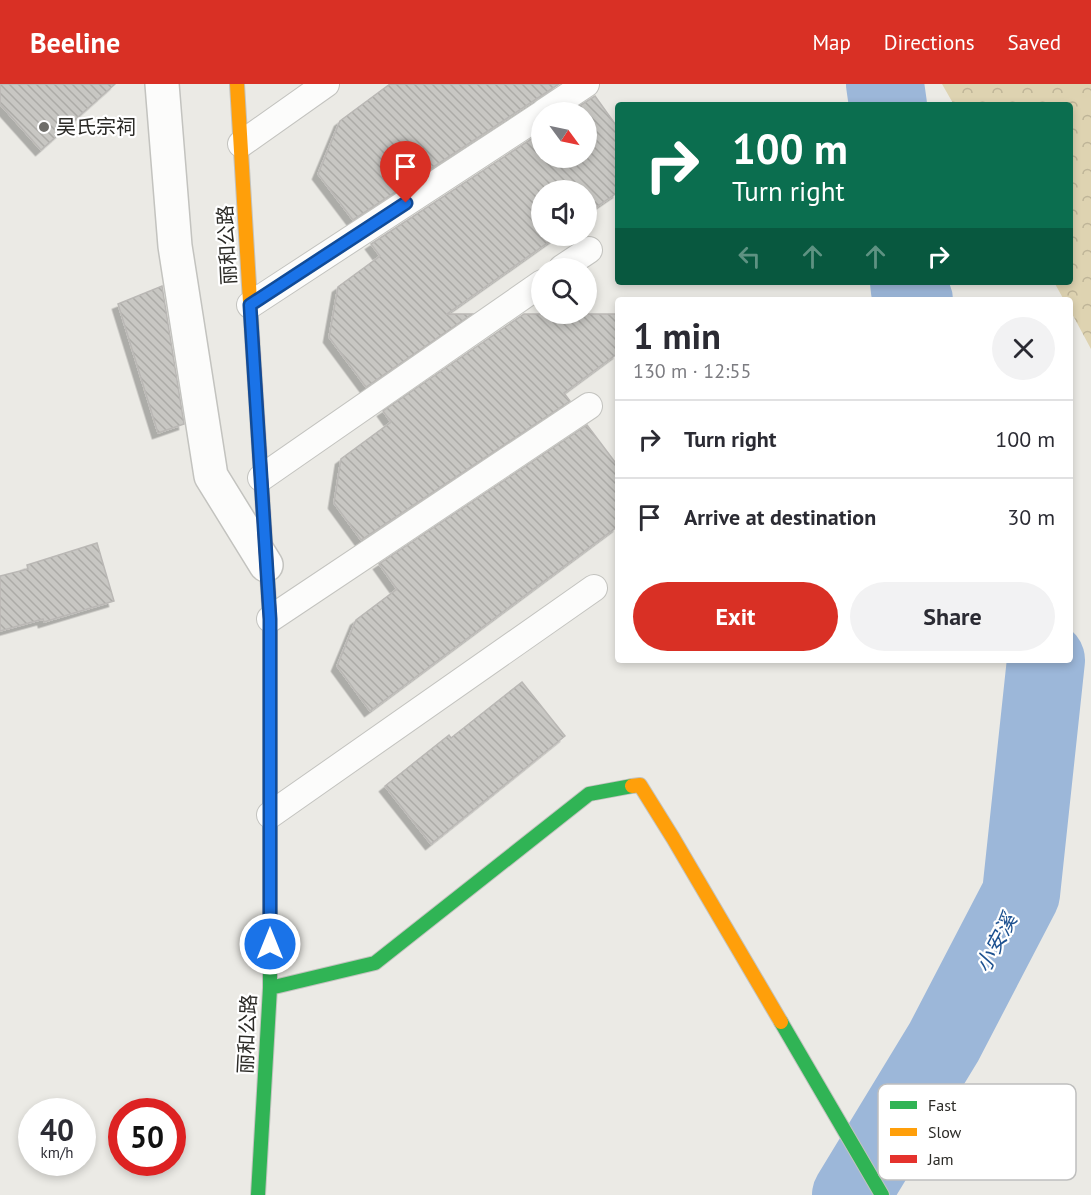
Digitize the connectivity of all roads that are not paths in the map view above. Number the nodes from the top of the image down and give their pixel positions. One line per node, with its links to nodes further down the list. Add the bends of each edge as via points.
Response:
1 (162, 84): 14 (street, via 175,246 211,476)
2 (237, 84): 7 (main road, 丽和公路)
3 (326, 84): 7 (lane)
4 (586, 84): 5 (lane)
5 (559, 102)
6 (531, 121): 11 (lane)
7 (241, 144): 11 (main road, 丽和公路)
8 (589, 250): 9 (lane)
9 (577, 258)
10 (531, 291): 13 (lane)
11 (250, 305): 13 (main road, 丽和公路)
12 (589, 406): 16 (lane)
13 (261, 478): 14 (main road, 丽和公路)
14 (266, 565): 16 (main road, 丽和公路)
15 (594, 588): 17 (lane)
16 (270, 619): 17 (main road, 丽和公路)
17 (270, 814): 18 (main road, 丽和公路)
18 (270, 988): 19 (main road, 丽和公路); 20 (main road, via 375,963 589,794 640,785)
19 (258, 1195)
20 (882, 1195)

